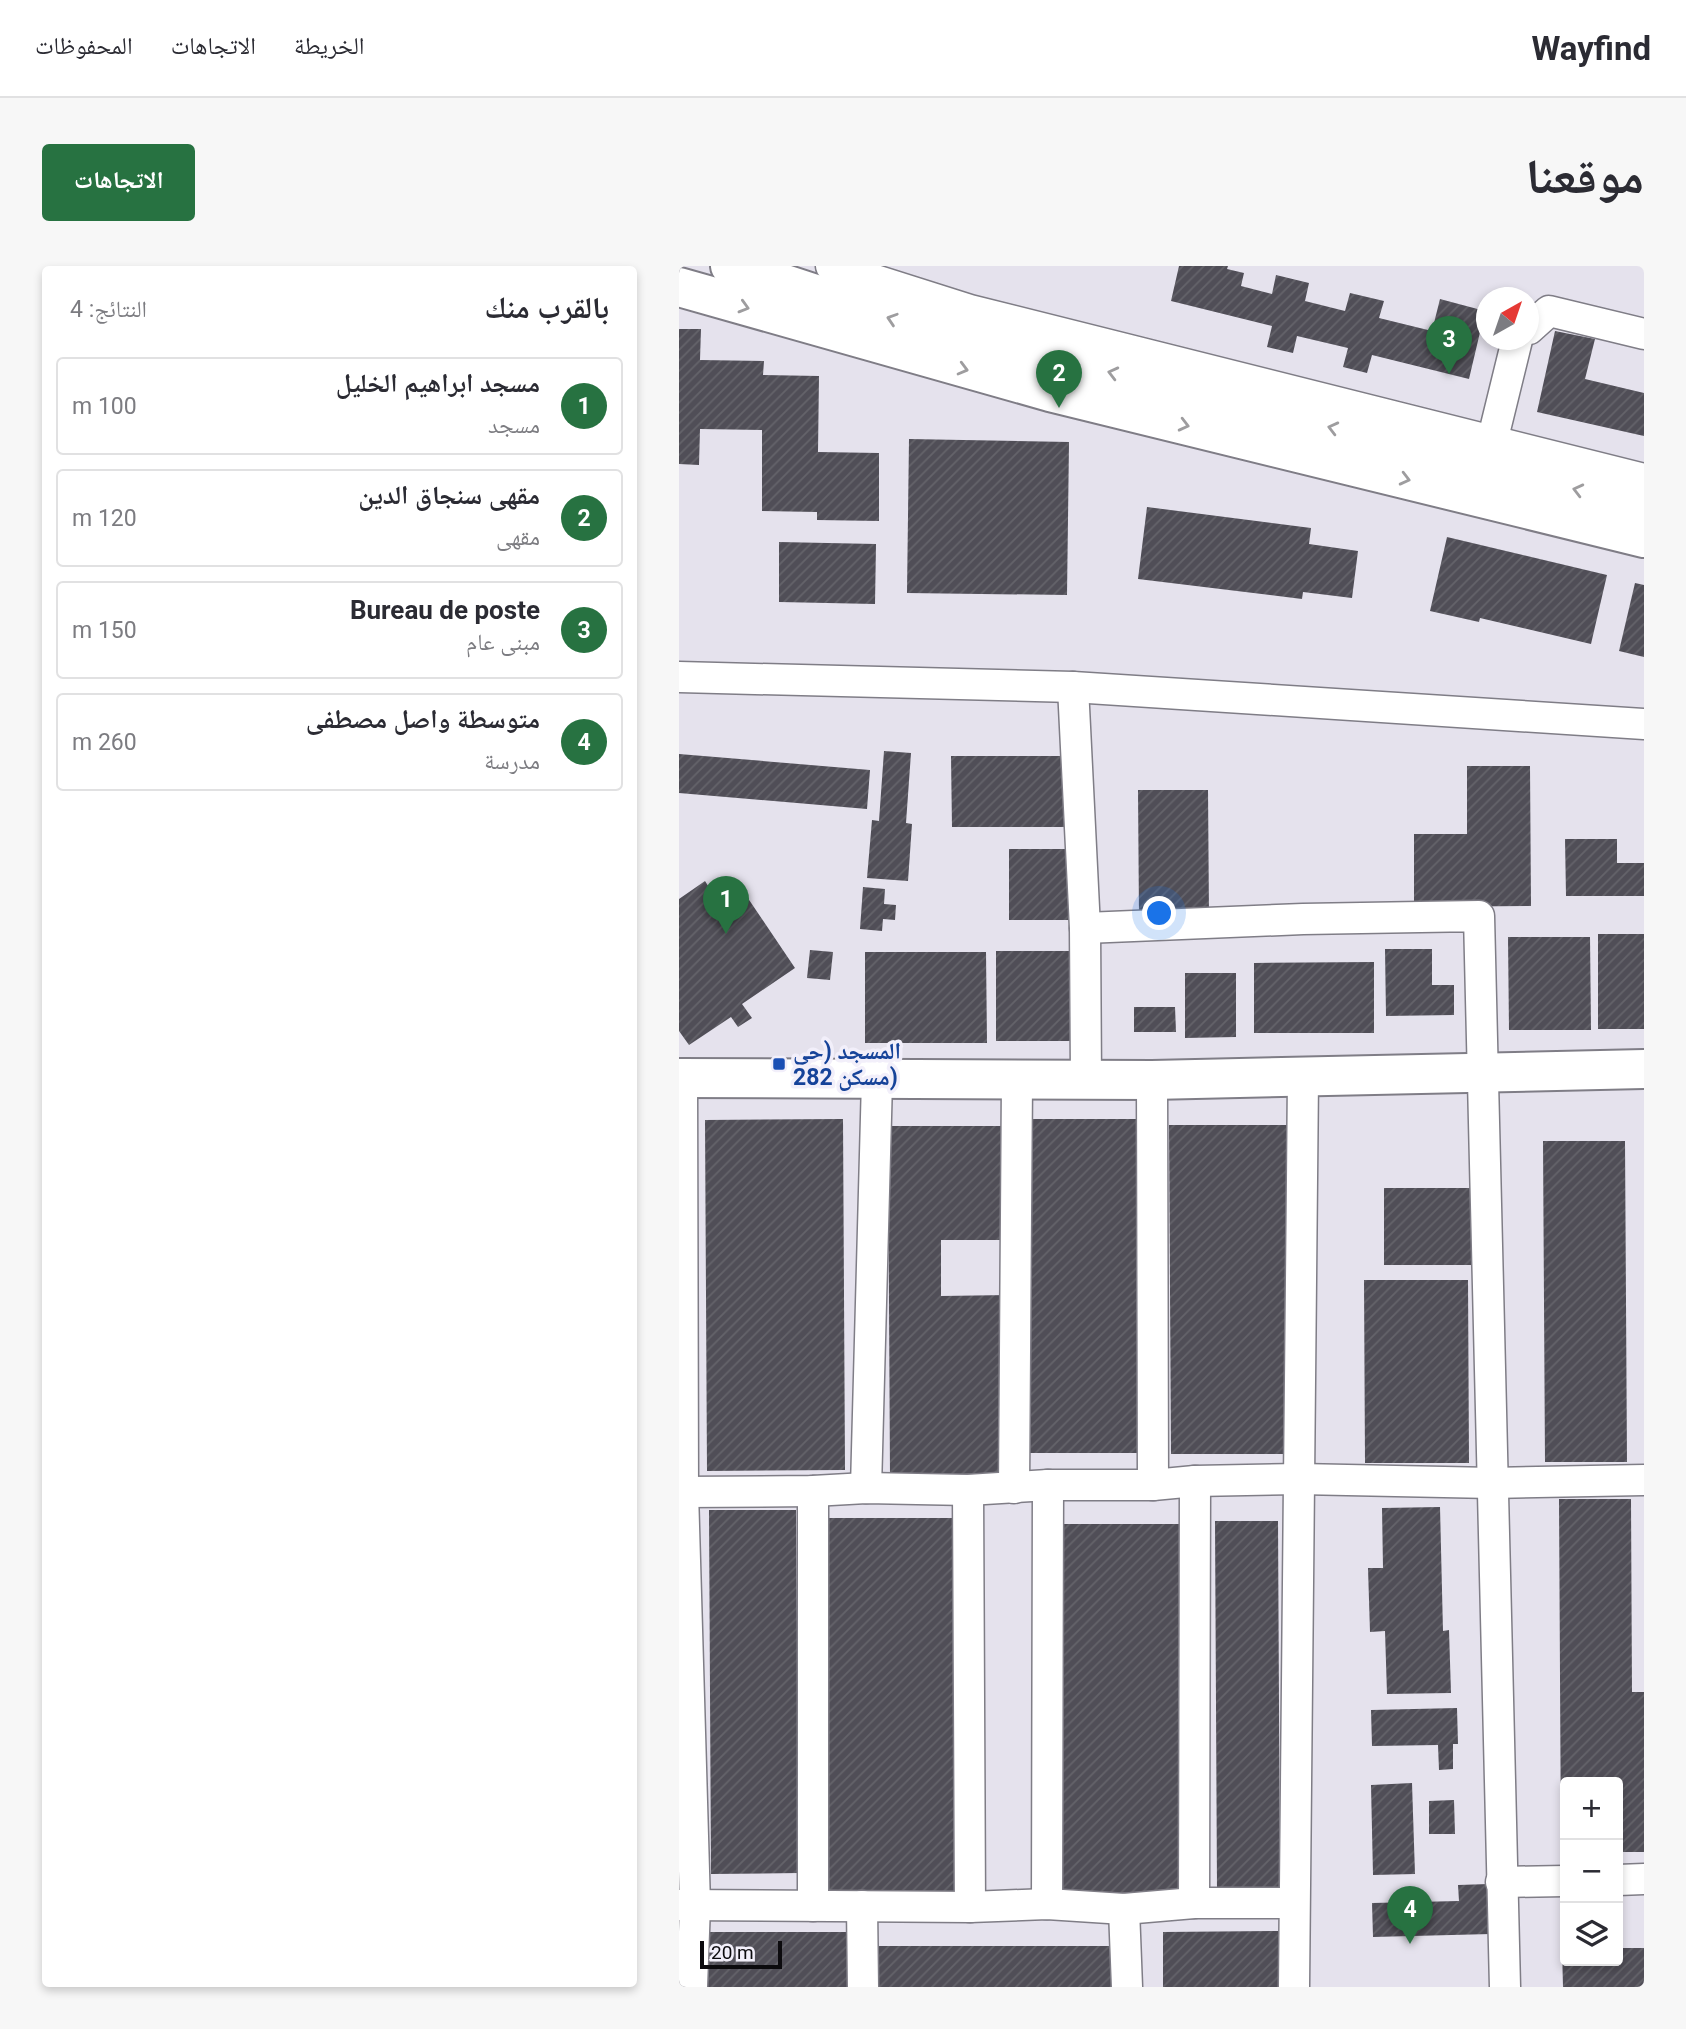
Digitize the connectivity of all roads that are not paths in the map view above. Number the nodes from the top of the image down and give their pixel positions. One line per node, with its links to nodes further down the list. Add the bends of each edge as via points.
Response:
1 (730, 266): 9 (main road, one-way to 1, via 904,323)
2 (831, 266): 7 (street, via 970,310)
3 (679, 288): 10 (main road, one-way to 10, via 1050,392)
4 (1539, 319): 5 (street, via 1549,310)
5 (1644, 334)
6 (1515, 350): 7 (street)
7 (1492, 442): 8 (street)
8 (1644, 479)
9 (1644, 507)
10 (1644, 538)
11 (679, 677): 12 (street)
12 (1073, 687): 13 (street); 14 (street)
13 (1644, 724)
14 (1085, 928): 16 (street, via 1479,916); 21 (street)
15 (1644, 1069): 16 (main road)
16 (1482, 1073): 17 (main road); 27 (street)
17 (1303, 1077): 22 (main road); 24 (street)
18 (681, 1078): 19 (main road); 23 (street)
19 (877, 1080): 20 (main road); 30 (street)
20 (1017, 1080): 21 (main road); 31 (street)
21 (1086, 1080): 22 (main road)
22 (1152, 1080): 29 (street)
23 (681, 1461): 34 (street)
24 (1299, 1479): 26 (street); 27 (street); 40 (street)
25 (1644, 1480): 27 (street)
26 (1195, 1481): 29 (street); 39 (street)
27 (1492, 1483): 38 (street)
28 (1048, 1485): 29 (street); 31 (street); 41 (street)
29 (1153, 1485)
30 (866, 1488): 32 (street); 33 (street)
31 (1014, 1488): 32 (street)
32 (968, 1490): 45 (street)
33 (813, 1491): 34 (street); 43 (street)
34 (683, 1492): 42 (street)
35 (1644, 1879): 36 (street)
36 (1623, 1880)
37 (1560, 1881): 38 (street)
38 (1501, 1882): 51 (street)
39 (1194, 1903): 40 (street); 46 (street)
40 (1294, 1903): 50 (street)
41 (1047, 1904): 45 (street); 46 (street)
42 (687, 1905): 43 (street); 47 (street)
43 (813, 1906): 44 (street)
44 (862, 1906): 45 (street); 48 (street)
45 (970, 1907)
46 (1123, 1909): 49 (street)
47 (692, 1987)
48 (863, 1987)
49 (1127, 1987)
50 (1294, 1987)
51 (1505, 1987)

